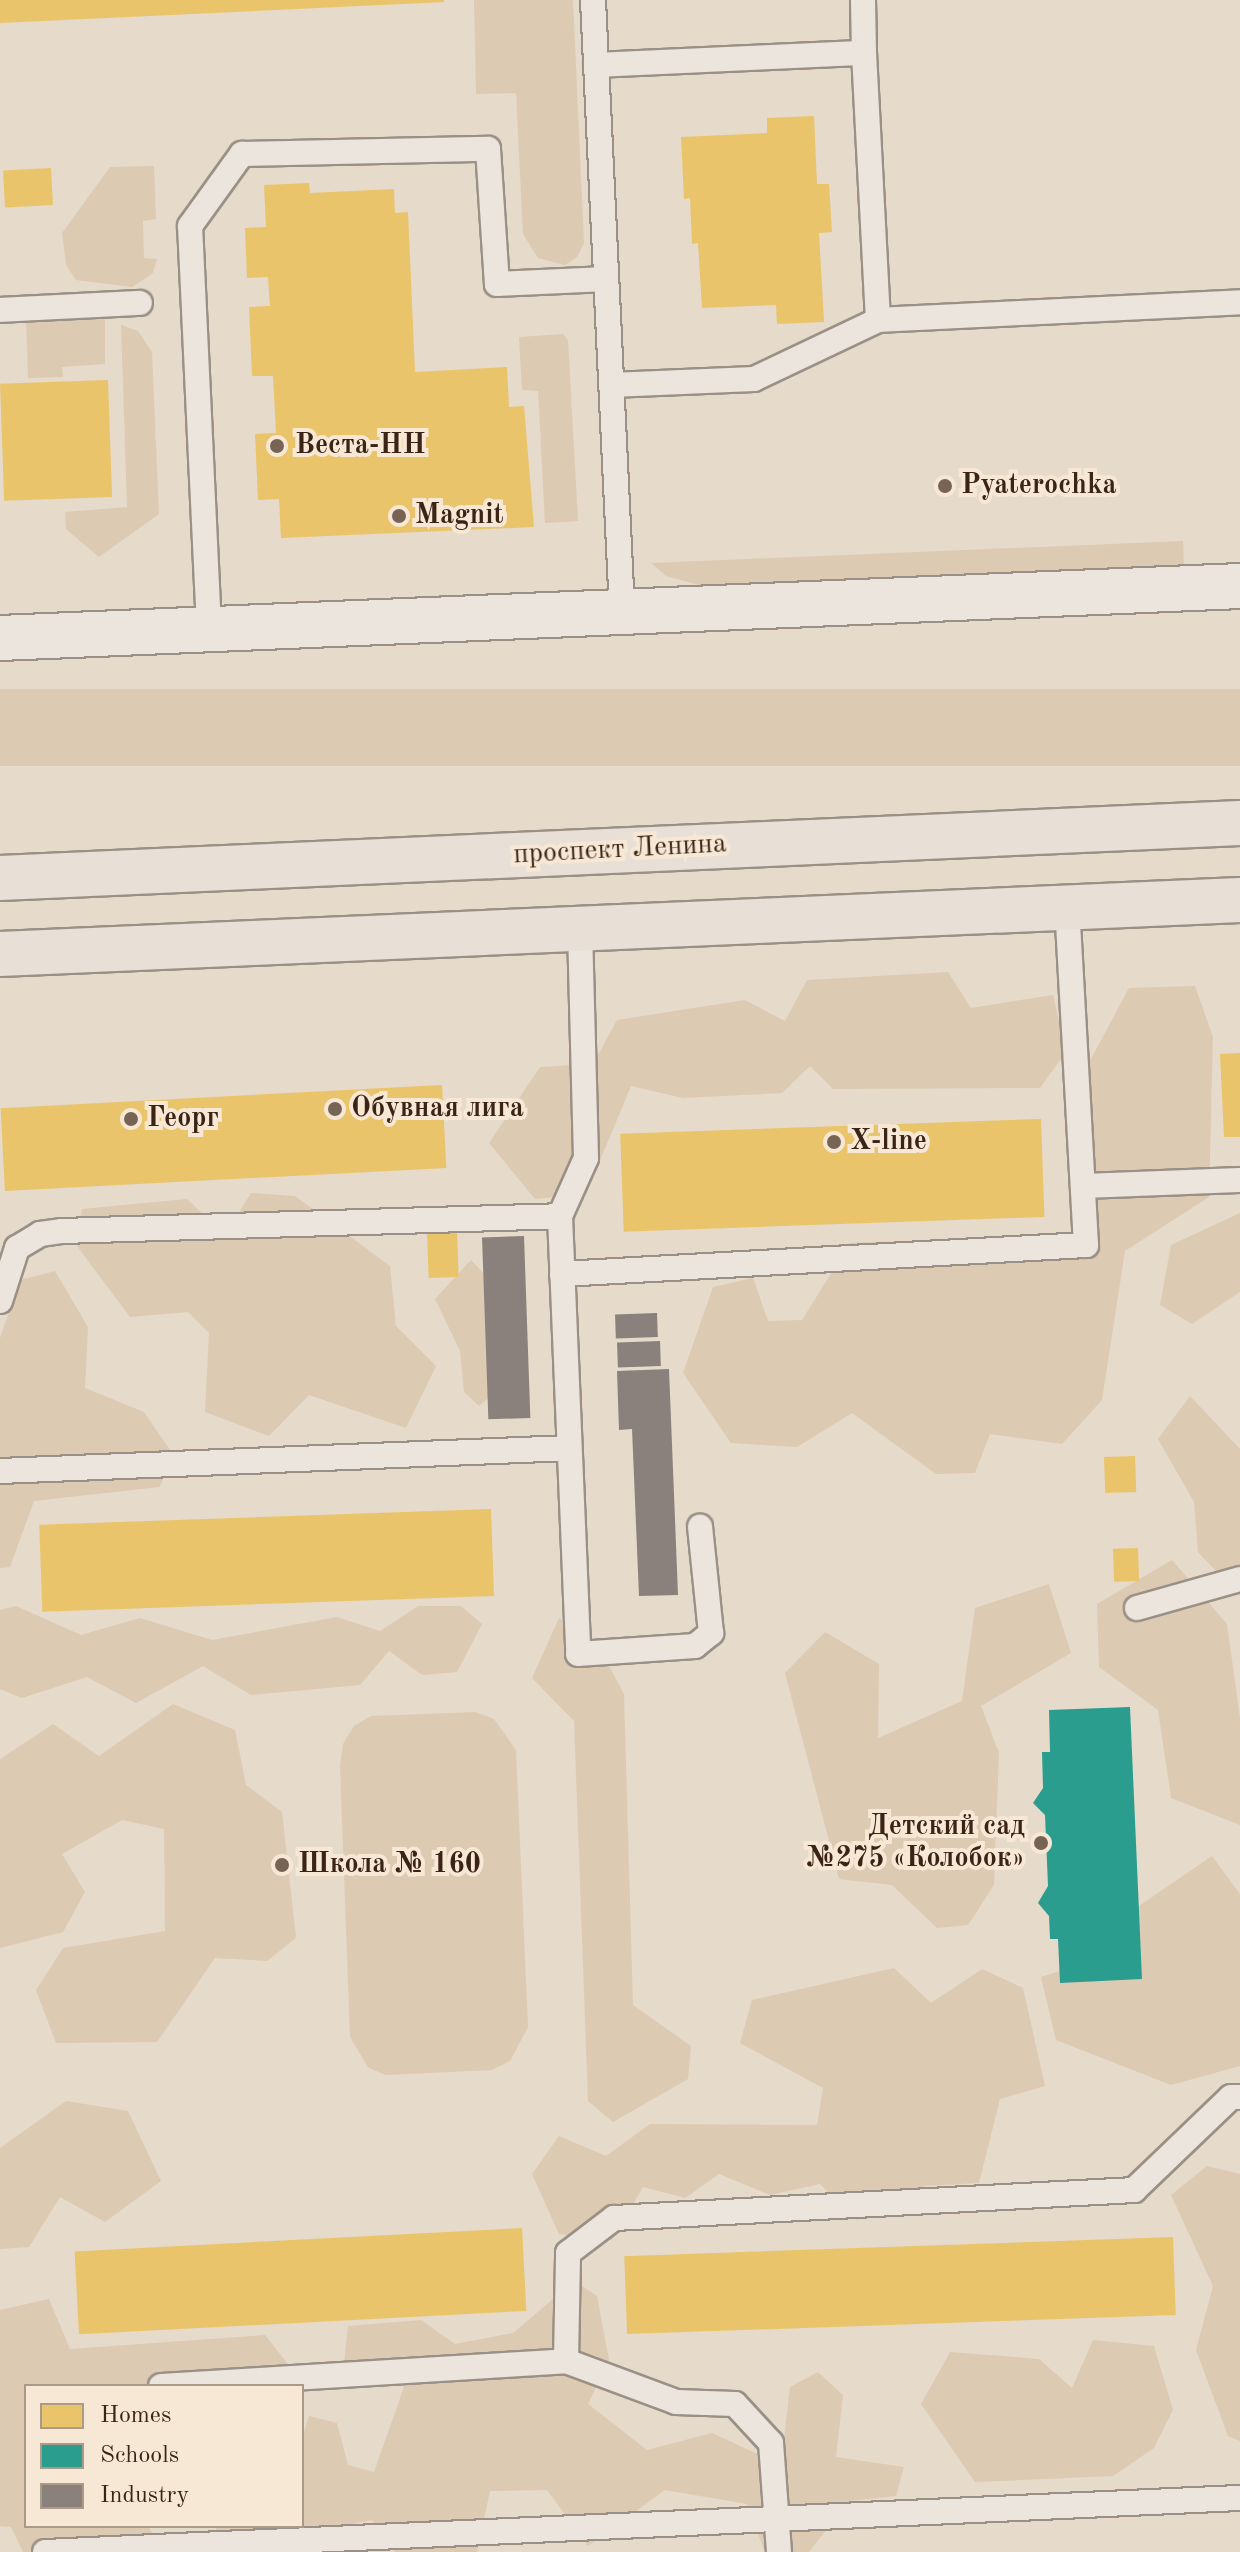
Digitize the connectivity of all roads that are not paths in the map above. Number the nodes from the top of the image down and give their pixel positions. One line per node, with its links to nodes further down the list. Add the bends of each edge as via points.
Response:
1 (593, 0): 4 (lane)
2 (863, 0): 3 (lane)
3 (864, 53): 4 (lane); 9 (lane)
4 (596, 65): 5 (lane)
5 (606, 279): 10 (lane); 13 (lane, via 497,284 488,149 242,154 190,226)
6 (1240, 302): 9 (lane)
7 (140, 303): 8 (lane)
8 (0, 310)
9 (878, 320): 10 (lane, via 754,379)
10 (611, 385): 12 (lane)
11 (1240, 586): 12 (street)
12 (622, 611): 13 (street)
13 (209, 628): 14 (street)
14 (0, 638)
15 (1240, 823): 16 (main road, проспект Ленина)
16 (0, 878)
17 (1240, 900): 18 (main road)
18 (1067, 907): 19 (main road); 22 (lane)
19 (580, 929): 20 (main road); 23 (lane, via 586,1158)
20 (0, 954)
21 (1240, 1180): 22 (lane)
22 (1083, 1186): 24 (lane, via 1086,1245)
23 (560, 1216): 24 (lane); 25 (lane, via 40,1234 17,1248)
24 (562, 1274): 26 (lane)
25 (0, 1301)
26 (569, 1448): 27 (lane); 28 (lane, via 578,1654 695,1646 711,1633)
27 (0, 1471)
28 (700, 1527)
29 (1240, 1579): 30 (lane)
30 (1137, 1608)
31 (1240, 2097): 32 (lane, via 1231,2097 1134,2190 614,2218 568,2253)
32 (566, 2361): 33 (lane); 35 (lane, via 676,2402 735,2404 771,2443)
33 (193, 2384)
34 (1240, 2498): 35 (lane)
35 (778, 2519): 36 (lane); 38 (lane)
36 (193, 2549): 37 (lane)
37 (45, 2552)
38 (779, 2552)

